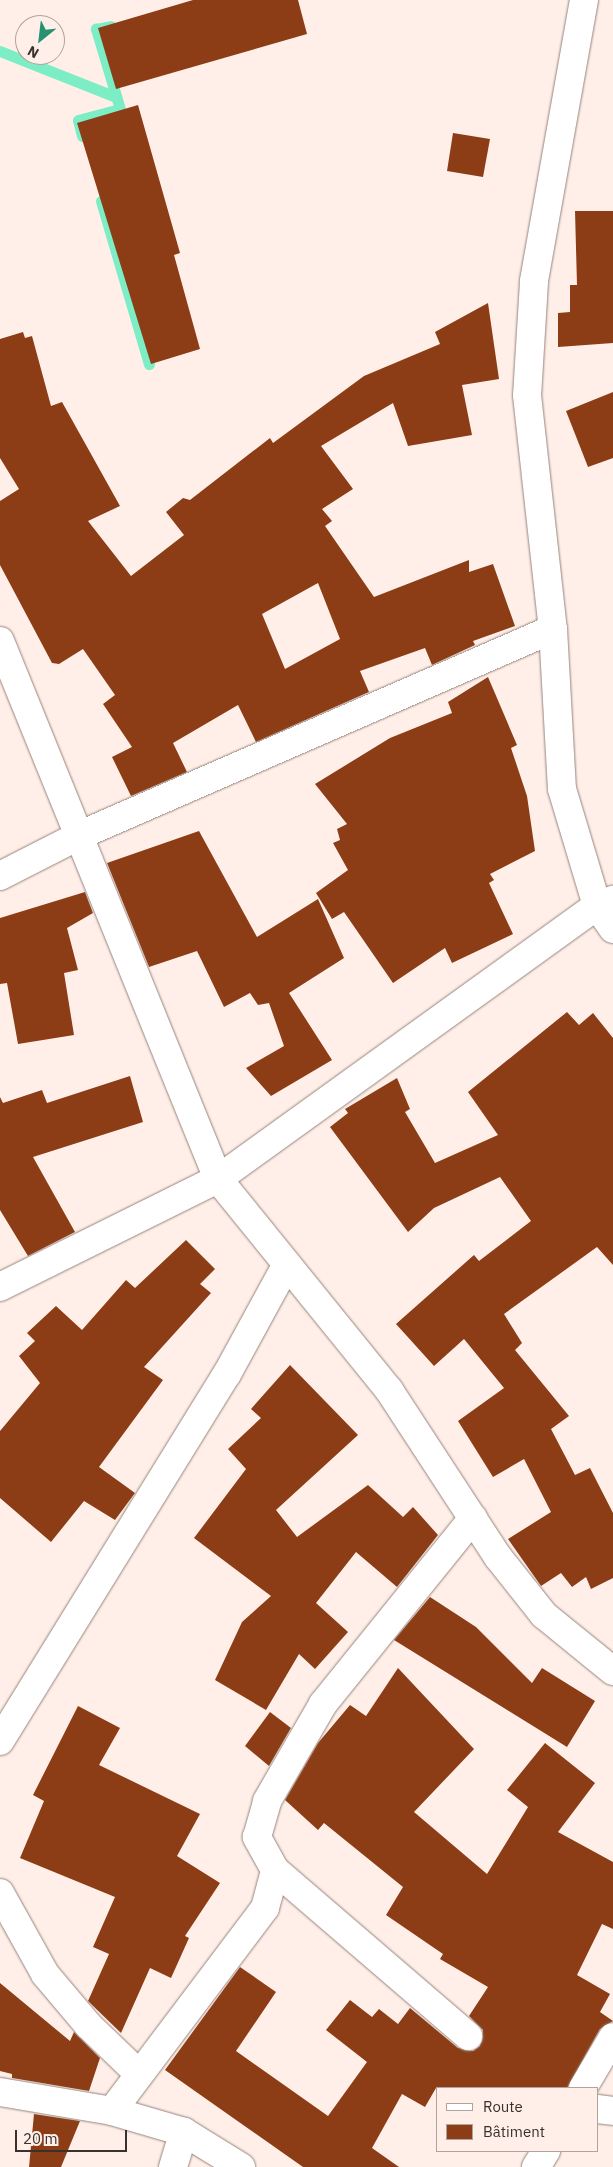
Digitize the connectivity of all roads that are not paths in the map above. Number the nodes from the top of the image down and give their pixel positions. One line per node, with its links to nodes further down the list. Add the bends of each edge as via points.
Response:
1 (584, 0): 2 (street, via 534,282 527,394)
2 (553, 629): 4 (street); 6 (street, via 562,789)
3 (0, 641): 4 (street)
4 (78, 836): 5 (street); 8 (street)
5 (0, 876)
6 (605, 903): 7 (street); 8 (street)
7 (613, 929)
8 (218, 1179): 9 (street); 10 (street)
9 (287, 1264): 11 (street, via 389,1390); 13 (street, via 227,1374)
10 (0, 1287)
11 (473, 1518): 12 (street, via 544,1615); 14 (street, via 323,1704 267,1802 257,1836)
12 (613, 1671)
13 (0, 1741)
14 (275, 1870): 16 (street); 18 (street, via 264,1908)
15 (0, 1893): 18 (street, via 45,1974 89,2026)
16 (468, 2036)
17 (613, 2037): 19 (street)
18 (138, 2073): 22 (street)
19 (584, 2087)
20 (0, 2092): 22 (street)
21 (598, 2109): 23 (street)
22 (112, 2110): 24 (street)
23 (613, 2111)
24 (184, 2132): 26 (street); 27 (street)
25 (545, 2152): 28 (street)
26 (172, 2167)
27 (241, 2167)
28 (536, 2167)

